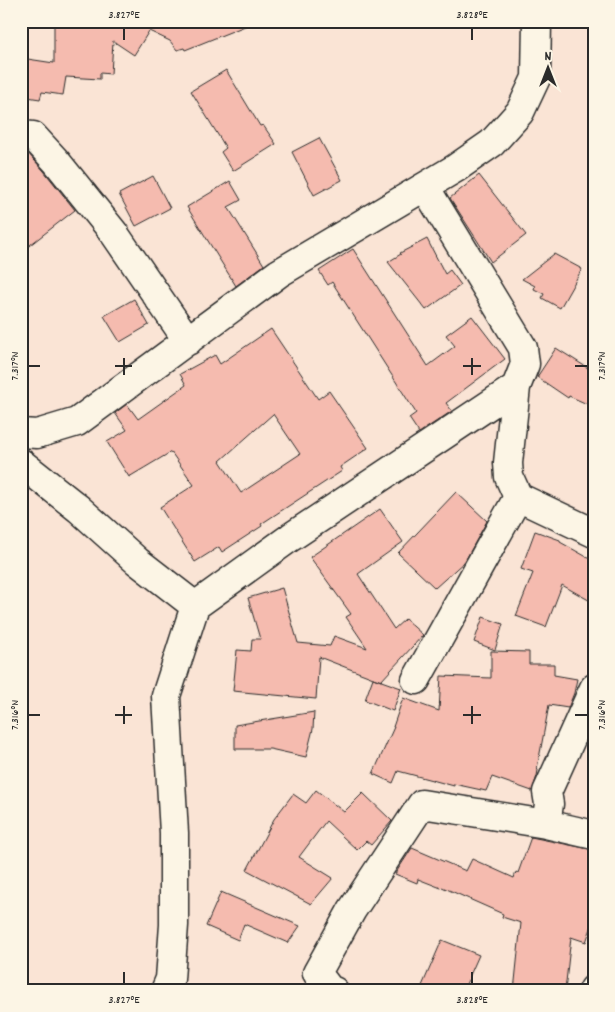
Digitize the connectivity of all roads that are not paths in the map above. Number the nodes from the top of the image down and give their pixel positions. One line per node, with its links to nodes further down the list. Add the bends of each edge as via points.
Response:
1 (537, 21): 3 (street, via 536,78 520,112 492,144)
2 (21, 135): 4 (street, via 33,136 56,161 114,234)
3 (424, 187): 4 (street, via 279,273); 5 (street, via 524,348 525,364)
4 (188, 340): 6 (street, via 77,422 37,434)
5 (516, 387): 8 (street, via 508,463 509,477); 10 (street, via 291,537)
6 (21, 433)
7 (21, 463): 10 (street)
8 (518, 498): 9 (street); 11 (street)
9 (594, 533)
10 (195, 606): 15 (street, via 166,696 174,833 174,925 170,980)
11 (416, 680)
12 (594, 688): 13 (street, via 547,792)
13 (546, 824): 14 (street); 16 (street, via 422,804 352,910 317,973)
14 (594, 835)
15 (165, 991)
16 (334, 991)

